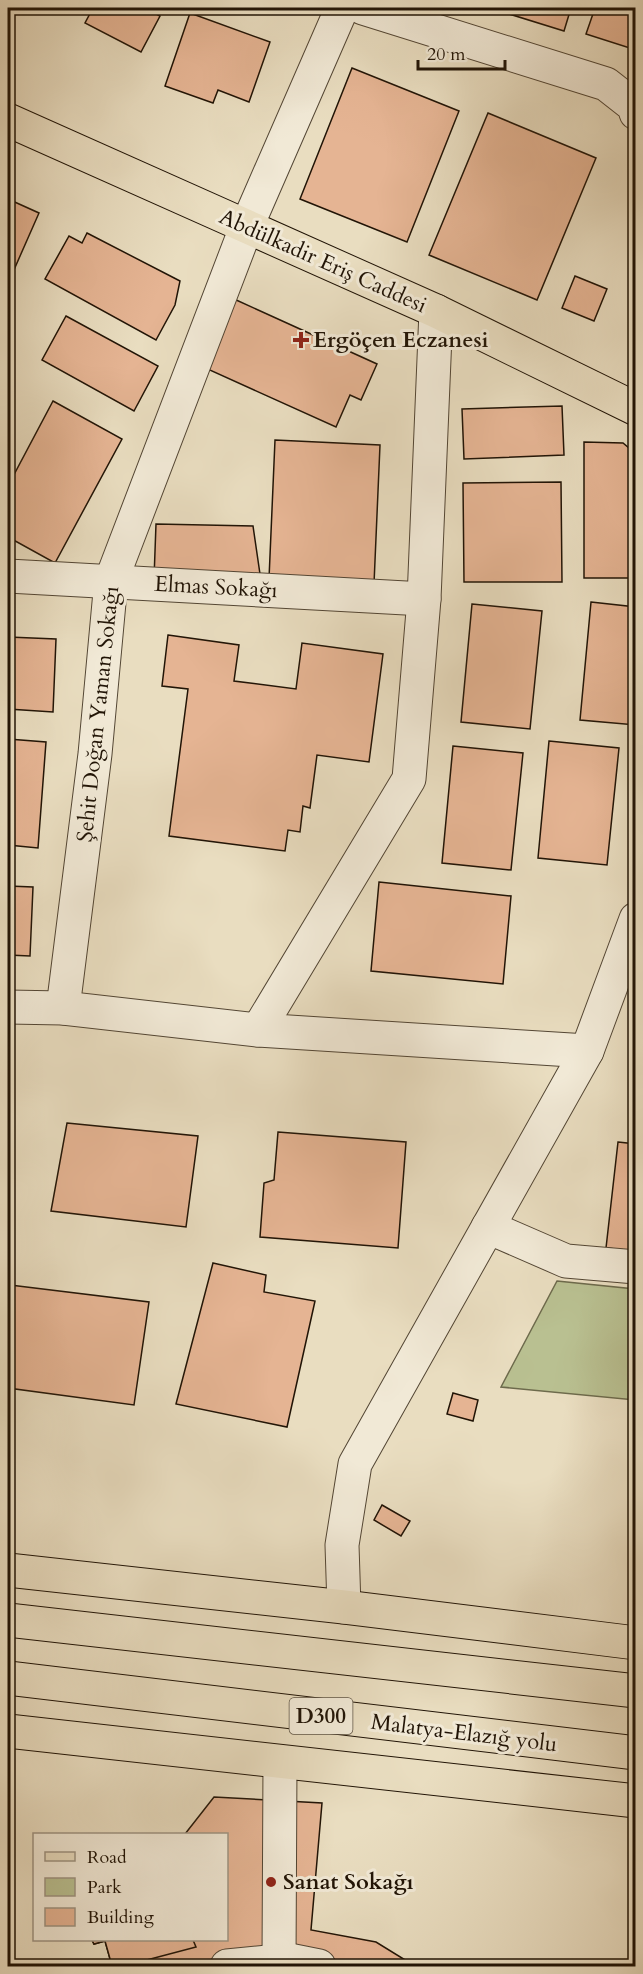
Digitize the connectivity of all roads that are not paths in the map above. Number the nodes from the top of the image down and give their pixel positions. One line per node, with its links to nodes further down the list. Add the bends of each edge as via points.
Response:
1 (342, 8): 5 (street, Şehit Doğan Yaman Sokağı)
2 (363, 8): 3 (street, via 606,84 634,106)
3 (636, 113)
4 (8, 120): 5 (main road, Abdülkadir Eriş Caddesi)
5 (246, 228): 6 (main road, Abdülkadir Eriş Caddesi); 9 (street, Şehit Doğan Yaman Sokağı)
6 (436, 311): 7 (main road, Abdülkadir Eriş Caddesi); 10 (street)
7 (636, 409)
8 (8, 576): 9 (street, Elmas Sokağı)
9 (111, 581): 10 (street, Elmas Sokağı); 13 (street, Şehit Doğan Yaman Sokağı, via 95,754)
10 (424, 598): 14 (street, via 409,778)
11 (636, 919): 15 (street)
12 (8, 1007): 13 (street)
13 (63, 1008): 14 (street)
14 (258, 1030): 15 (street)
15 (587, 1051): 16 (street)
16 (488, 1227): 17 (street, via 566,1260); 19 (street, via 355,1464 342,1545)
17 (636, 1267)
18 (8, 1570): 19 (main road)
19 (344, 1607): 21 (main road)
20 (8, 1620): 23 (main road)
21 (636, 1643)
22 (8, 1678): 25 (main road, Malatya-Elazığ yolu / D300)
23 (636, 1691)
24 (8, 1731): 26 (main road)
25 (636, 1753)
26 (280, 1762): 27 (main road); 28 (street)
27 (636, 1801)
28 (279, 1961): 29 (street); 30 (street)
29 (227, 1966)
30 (319, 1966)

